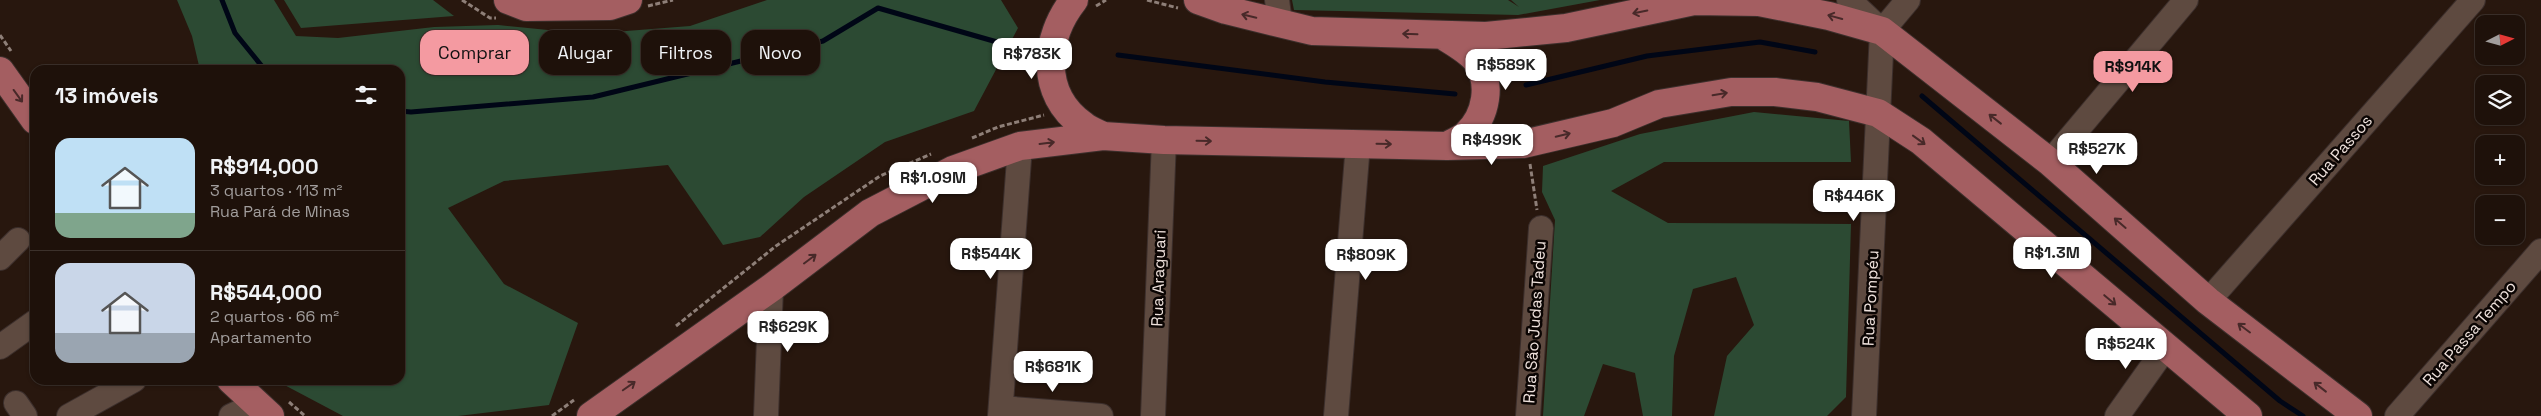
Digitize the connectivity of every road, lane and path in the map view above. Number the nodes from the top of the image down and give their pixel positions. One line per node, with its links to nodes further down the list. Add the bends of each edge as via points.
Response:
1 (628, 0): 9 (main road, via 610,6)
2 (1106, 0): 10 (path)
3 (1199, 0): 11 (main road, one-way to 3, via 1226,10)
4 (1849, 0): 12 (street)
5 (1908, 0): 12 (street)
6 (2186, 0): 23 (street)
7 (2473, 0): 29 (street, Rua Passos)
8 (1760, 1): 12 (main road, one-way to 8); 13 (main road, one-way to 13, via 1694,1 1566,28 1486,36)
9 (518, 2)
10 (1081, 6): 17 (main road, via 1061,16 1052,39 1050,63 1055,86 1066,108 1082,125)
11 (1278, 12): 13 (main road, one-way to 11, via 1312,31)
12 (1882, 31): 16 (street, Rua Pompéu); 23 (main road, one-way to 12)
13 (1442, 35): 22 (main road, via 1476,60 1484,80 1486,102 1467,134)
14 (0, 71): 15 (main road, one-way to 15)
15 (30, 113)
16 (1878, 113): 19 (main road, one-way to 16, via 1613,123 1659,104 1731,92 1817,96); 32 (main road, one-way to 32, via 1921,140); 46 (street, Rua Pompéu)
17 (1103, 136): 18 (main road); 21 (main road, one-way to 17)
18 (1164, 140): 20 (main road, one-way to 20); 43 (street, Rua Araguari)
19 (1526, 143): 22 (main road); 24 (path)
20 (1358, 144): 22 (main road, one-way to 22); 44 (street)
21 (1020, 146): 28 (main road, one-way to 21, via 870,213 953,170); 37 (street)
22 (1447, 146)
23 (2050, 162): 29 (main road, one-way to 23)
24 (1541, 228): 45 (street, Rua São Judas Tadeu)
25 (18, 240): 27 (street)
26 (2541, 251): 50 (street, Rua Passa Tempo)
27 (0, 258)
28 (771, 288): 40 (main road, one-way to 28); 41 (street)
29 (2208, 300): 49 (main road, one-way to 29)
30 (30, 326): 31 (street)
31 (0, 347)
32 (2166, 347): 47 (street); 48 (main road)
33 (113, 385): 35 (street)
34 (236, 385): 36 (main road)
35 (97, 389): 38 (street)
36 (263, 410): 39 (street)
37 (1001, 412): 42 (street)
38 (69, 416)
39 (231, 416)
40 (591, 416)
41 (766, 416)
42 (1101, 416)
43 (1153, 416)
44 (1336, 416)
45 (1528, 416)
46 (1864, 416)
47 (2117, 416)
48 (2248, 416)
49 (2358, 416)
50 (2397, 416)

